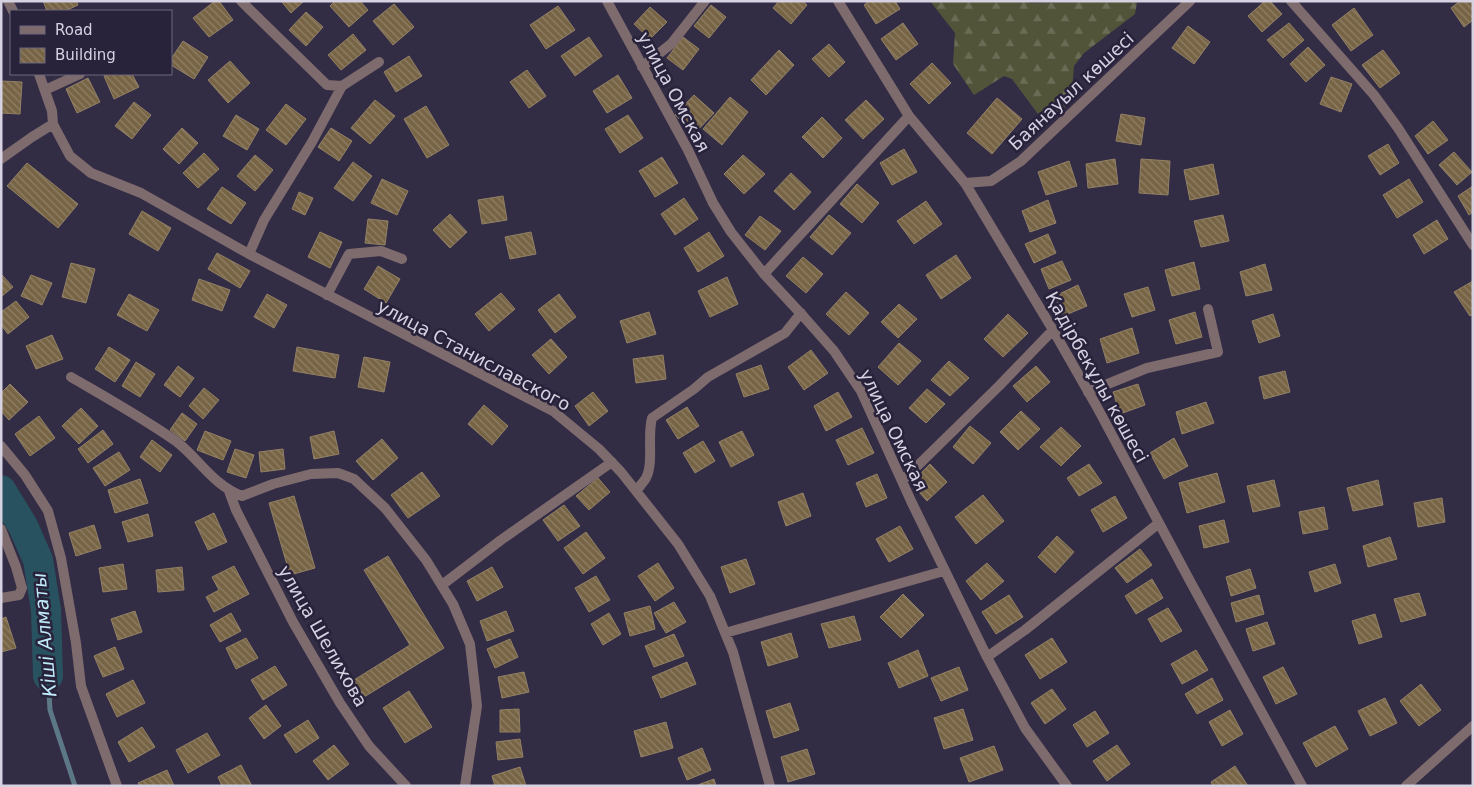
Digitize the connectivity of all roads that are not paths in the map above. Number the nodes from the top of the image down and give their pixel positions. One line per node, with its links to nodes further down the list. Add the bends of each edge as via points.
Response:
1 (241, 1): 11 (street, via 327,85)
2 (606, 1): 8 (street, улица Омская)
3 (705, 1): 8 (street, via 671,44)
4 (838, 1): 13 (street, Қадірбекұлы көшесі)
5 (1190, 1): 16 (street, Баянауыл көшесі, via 1021,161 991,181)
6 (1290, 1): 17 (street, via 1374,95)
7 (378, 62): 11 (street)
8 (642, 67): 20 (street, улица Омская, via 713,203)
9 (39, 75): 12 (street, улица Станиславского)
10 (78, 75): 12 (street)
11 (342, 86): 18 (street, via 264,220)
12 (44, 90): 14 (street, улица Станиславского)
13 (909, 116): 16 (street, Қадірбекұлы көшесі); 20 (street)
14 (53, 124): 15 (street); 18 (street, улица Станиславского, via 70,156 91,173 141,193)
15 (1, 159)
16 (965, 183): 24 (street, Қадірбекұлы көшесі)
17 (1473, 245)
18 (249, 254): 21 (street, улица Станиславского)
19 (402, 259): 21 (street, via 381,251 349,254)
20 (764, 274): 23 (street, улица Омская)
21 (327, 295): 28 (street, улица Станиславского, via 553,411)
22 (1208, 310): 26 (street, via 1218,352 1147,368)
23 (801, 313): 29 (street, улица Омская, via 834,351 861,391); 31 (street, via 785,332 708,377 652,418 649,467)
24 (1053, 330): 26 (street, Қадірбекұлы көшесі); 29 (street)
25 (71, 378): 30 (street, улица Шелихова, via 143,419 179,444)
26 (1088, 392): 32 (street, Қадірбекұлы көшесі)
27 (1, 446): 40 (street, via 25,475 48,512 61,558 81,686)
28 (612, 462): 31 (street, улица Станиславского); 35 (street)
29 (902, 481): 34 (street, улица Омская)
30 (228, 491): 35 (street, via 242,496 273,484 322,473 338,473 354,479 385,508); 41 (street, улица Шелихова, via 293,622 340,703 368,746)
31 (636, 491): 37 (street, улица Станиславского, via 678,544 710,596)
32 (1159, 523): 38 (street, via 1026,630); 45 (street, Қадірбекұлы көшесі)
33 (1, 529): 36 (street, via 22,588 19,595)
34 (944, 571): 37 (street); 38 (street, улица Омская)
35 (442, 585): 42 (street, via 470,644 477,706)
36 (6, 598)
37 (725, 633): 43 (street, улица Станиславского)
38 (987, 657): 44 (street, улица Омская, via 1025,728)
39 (1473, 726): 46 (street)
40 (117, 786)
41 (406, 786)
42 (465, 786)
43 (770, 786)
44 (1067, 786)
45 (1302, 786)
46 (1406, 786)

